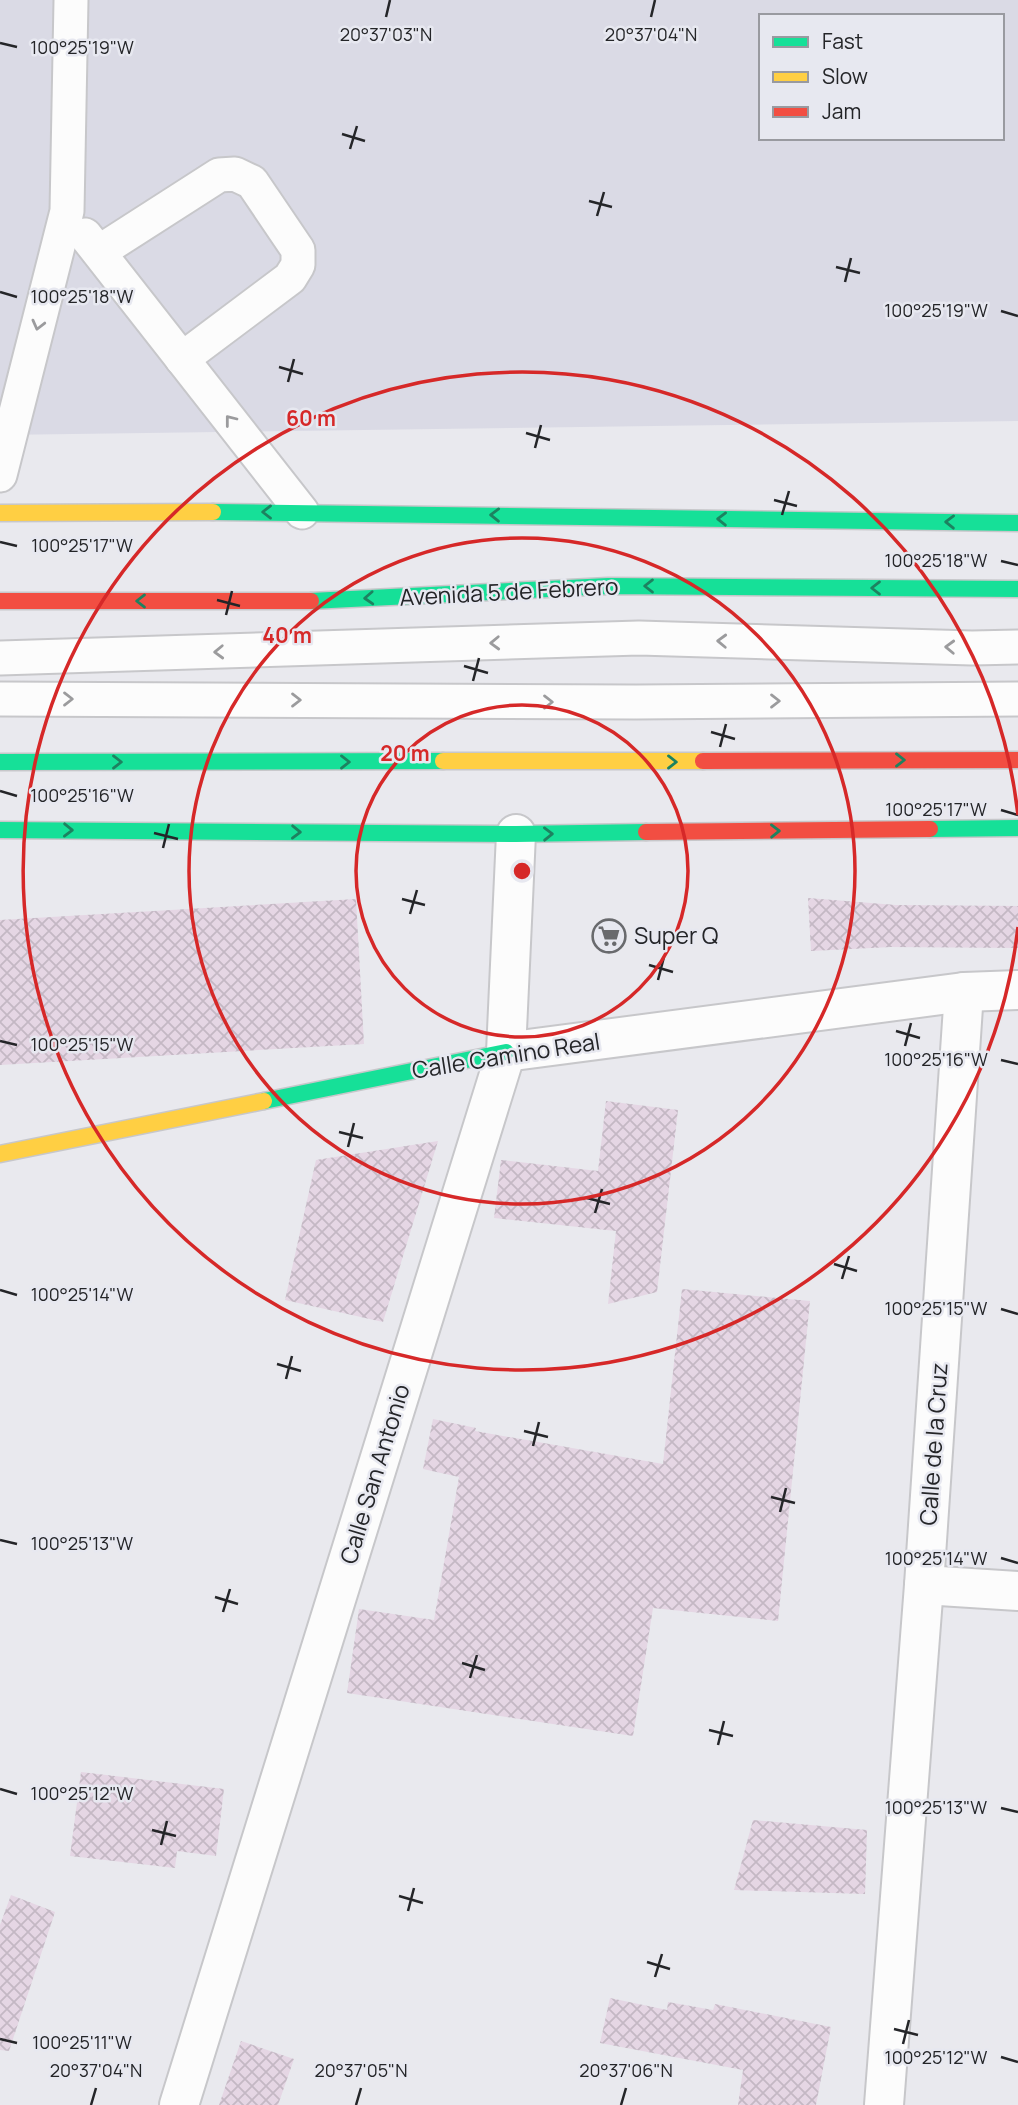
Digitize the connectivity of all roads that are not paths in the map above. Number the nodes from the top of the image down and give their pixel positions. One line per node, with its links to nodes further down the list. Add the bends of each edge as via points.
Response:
1 (71, 0): 2 (lane)
2 (67, 211): 3 (lane); 5 (lane, one-way to 5)
3 (99, 252): 4 (lane); 4 (lane, via 219,175 235,174 252,182 298,250 298,265 290,278)
4 (183, 359): 6 (lane, one-way to 4)
5 (0, 475)
6 (302, 512): 7 (main road, one-way to 7); 8 (main road, one-way to 6)
7 (0, 513)
8 (1018, 523)
9 (1018, 589): 10 (main road, Avenida 5 de Febrero, one-way to 10, via 608,586 324,601)
10 (0, 601)
11 (1018, 647): 12 (lane, one-way to 12, via 639,638)
12 (0, 659)
13 (0, 699): 14 (lane, one-way to 14)
14 (1018, 699)
15 (1018, 760): 16 (main road, one-way to 15)
16 (0, 762)
17 (1018, 828): 19 (main road, one-way to 17)
18 (0, 830): 19 (main road, one-way to 19)
19 (516, 834): 22 (street, Calle San Antonio)
20 (1018, 990): 21 (street, Calle Camino Real)
21 (964, 992): 22 (street, Calle Camino Real); 24 (street, Calle de la Cruz)
22 (506, 1052): 23 (main road, Calle Camino Real); 26 (street, Calle San Antonio)
23 (0, 1154)
24 (924, 1585): 25 (street); 27 (street, Calle de la Cruz)
25 (1018, 1591)
26 (179, 2105)
27 (884, 2105)

